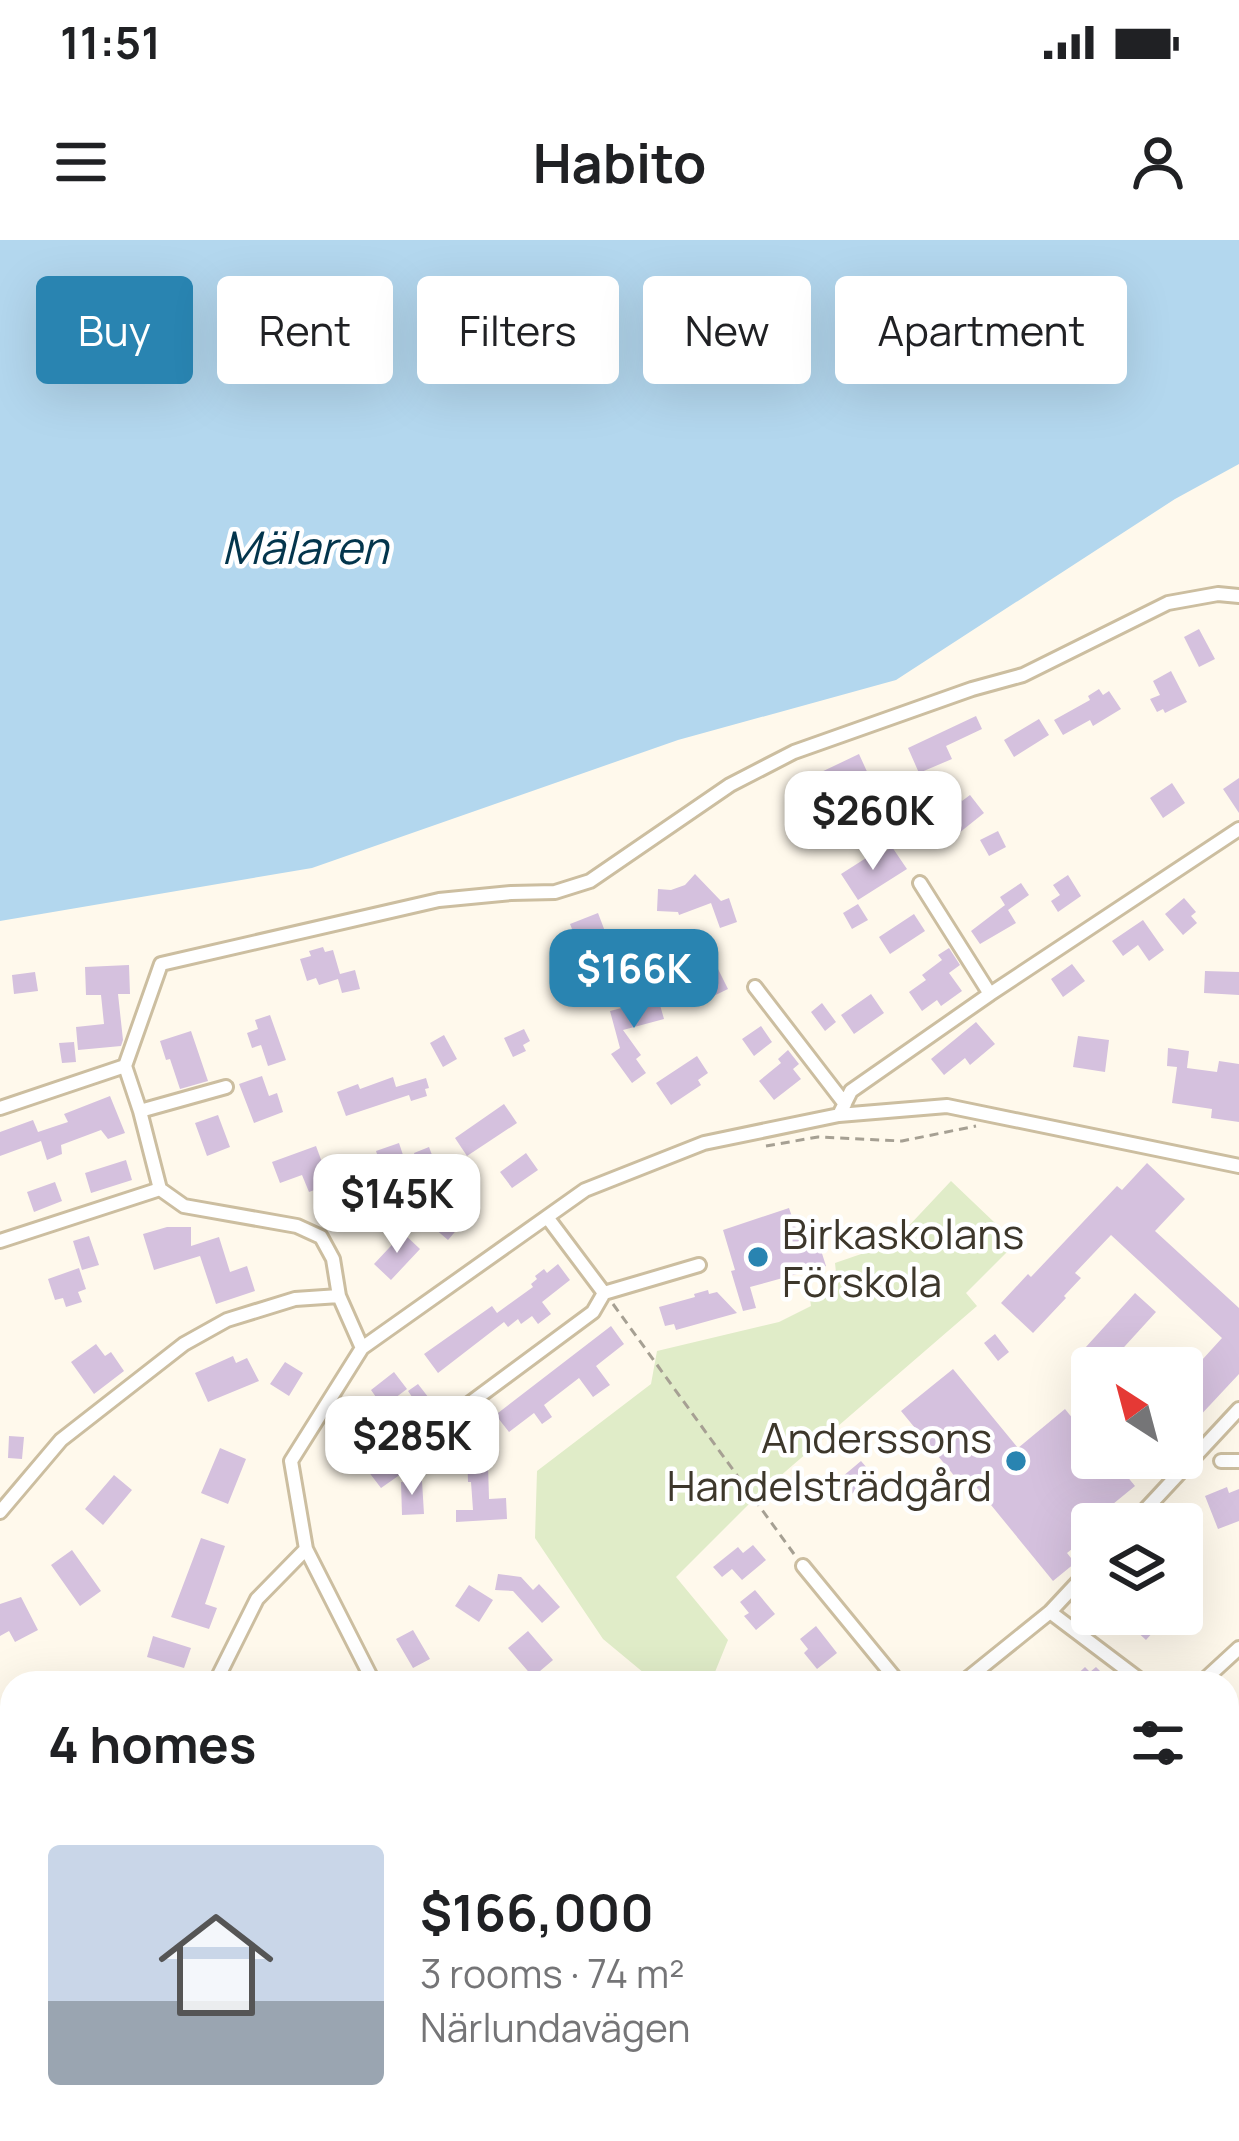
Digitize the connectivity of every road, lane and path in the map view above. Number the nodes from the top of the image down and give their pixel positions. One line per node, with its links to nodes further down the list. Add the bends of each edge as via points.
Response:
1 (1239, 596): 6 (street, via 1168,603 1023,675 794,752 730,785 590,881 555,892 439,900 161,964)
2 (1239, 829): 5 (street)
3 (920, 883): 5 (street)
4 (755, 987): 9 (street)
5 (990, 994): 9 (street, via 851,1090)
6 (125, 1066): 8 (street); 10 (street)
7 (226, 1087): 10 (street)
8 (0, 1108)
9 (842, 1110): 13 (street, via 947,1106); 15 (street, via 704,1143 585,1190)
10 (140, 1111): 14 (street)
11 (978, 1126): 12 (path, via 902,1141 818,1137)
12 (752, 1148)
13 (1239, 1166)
14 (160, 1189): 16 (street); 19 (street, via 184,1206 321,1237)
15 (547, 1217): 18 (street); 20 (street)
16 (0, 1240)
17 (698, 1265): 18 (street)
18 (604, 1293): 22 (street, via 593,1312); 28 (path)
19 (339, 1296): 20 (street); 26 (street, via 295,1299 227,1320 184,1344 61,1440)
20 (362, 1348): 27 (street, via 291,1461)
21 (1239, 1409): 25 (street)
22 (404, 1452)
23 (1221, 1461): 24 (street)
24 (1239, 1461)
25 (1152, 1503)
26 (0, 1512)
27 (306, 1549): 32 (street, via 257,1599); 33 (street)
28 (802, 1566): 34 (street)
29 (1071, 1590): 30 (street)
30 (1050, 1612): 35 (street); 36 (street)
31 (1239, 1648): 37 (street)
32 (221, 1671)
33 (368, 1671)
34 (889, 1671)
35 (977, 1671)
36 (1128, 1671)
37 (1214, 1671)

